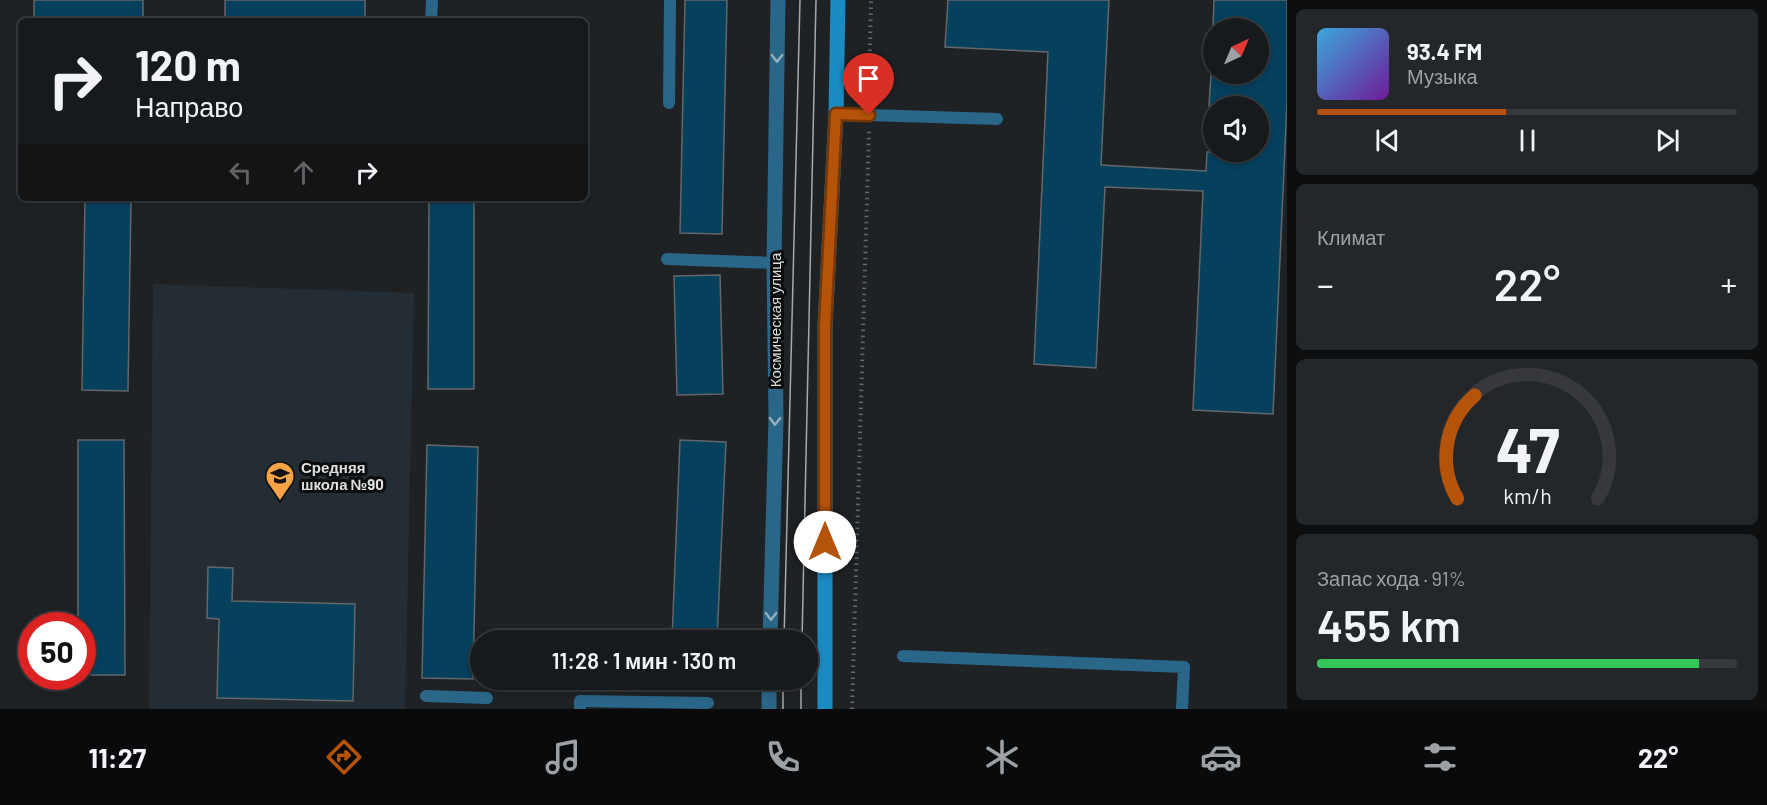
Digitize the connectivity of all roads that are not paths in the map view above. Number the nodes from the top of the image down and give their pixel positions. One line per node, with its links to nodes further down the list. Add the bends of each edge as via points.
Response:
1 (432, 0): 5 (lane)
2 (670, 0): 6 (lane)
3 (778, 0): 10 (street, Космическая улица, one-way to 10)
4 (838, 0): 7 (main road)
5 (431, 18)
6 (669, 103)
7 (836, 114): 8 (lane); 19 (main road, via 825,326)
8 (997, 119)
9 (667, 259): 10 (lane)
10 (774, 263): 11 (street, Космическая улица, one-way to 11, via 776,418)
11 (770, 630)
12 (903, 656): 20 (lane, via 1184,667)
13 (770, 690): 18 (street)
14 (426, 696): 15 (lane)
15 (487, 698)
16 (708, 703): 17 (lane, via 580,701)
17 (580, 709)
18 (769, 709)
19 (825, 709)
20 (1182, 709)

